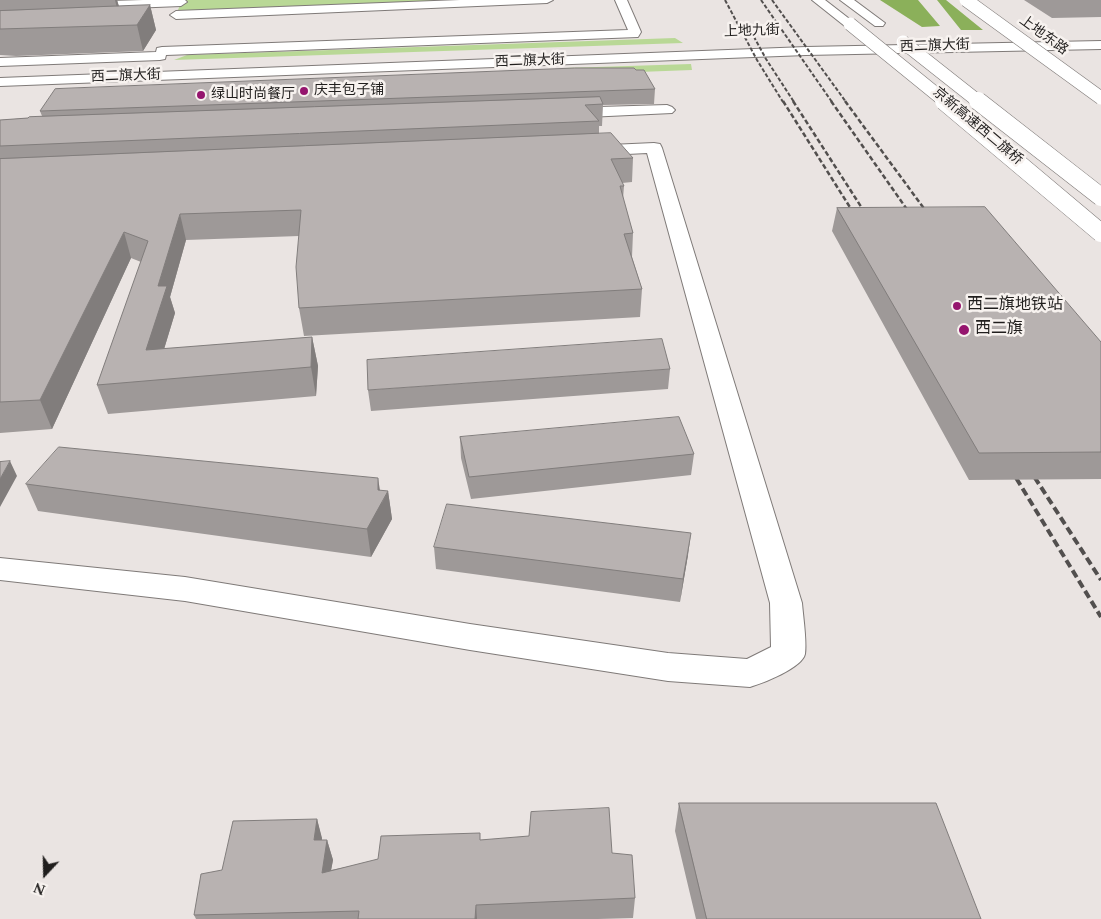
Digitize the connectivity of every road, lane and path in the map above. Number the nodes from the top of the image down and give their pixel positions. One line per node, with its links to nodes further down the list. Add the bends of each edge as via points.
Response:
1 (547, 0): 7 (main road)
2 (621, 0): 13 (main road, via 634,34)
3 (818, 0): 27 (main road, 京新高速西二旗桥, bridge, via 916,76)
4 (846, 0): 26 (main road, 京新高速西二旗桥, bridge)
5 (966, 0): 22 (main road, 上地东路, bridge)
6 (182, 1): 8 (main road); 10 (main road)
7 (491, 2): 9 (main road); 13 (main road)
8 (67, 7)
9 (342, 9): 10 (main road); 15 (main road)
10 (176, 15): 11 (main road, via 173,24)
11 (163, 24)
12 (1101, 39): 17 (main road, 上地九街, via 978,40)
13 (476, 40): 15 (main road)
14 (1101, 45): 21 (main road, 西二旗大街, via 814,51)
15 (315, 46): 16 (main road)
16 (163, 50): 18 (main road); 19 (main road)
17 (405, 61): 19 (main road, 西二旗大街)
18 (0, 62)
19 (154, 70): 20 (main road, 西二旗大街)
20 (0, 76)
21 (0, 82)
22 (1101, 98)
23 (667, 110): 24 (main road)
24 (550, 114)
25 (560, 152): 28 (main road, via 654,148 786,603 788,654 750,673 668,667 185,589)
26 (1101, 197)
27 (1101, 233)
28 (0, 569)

